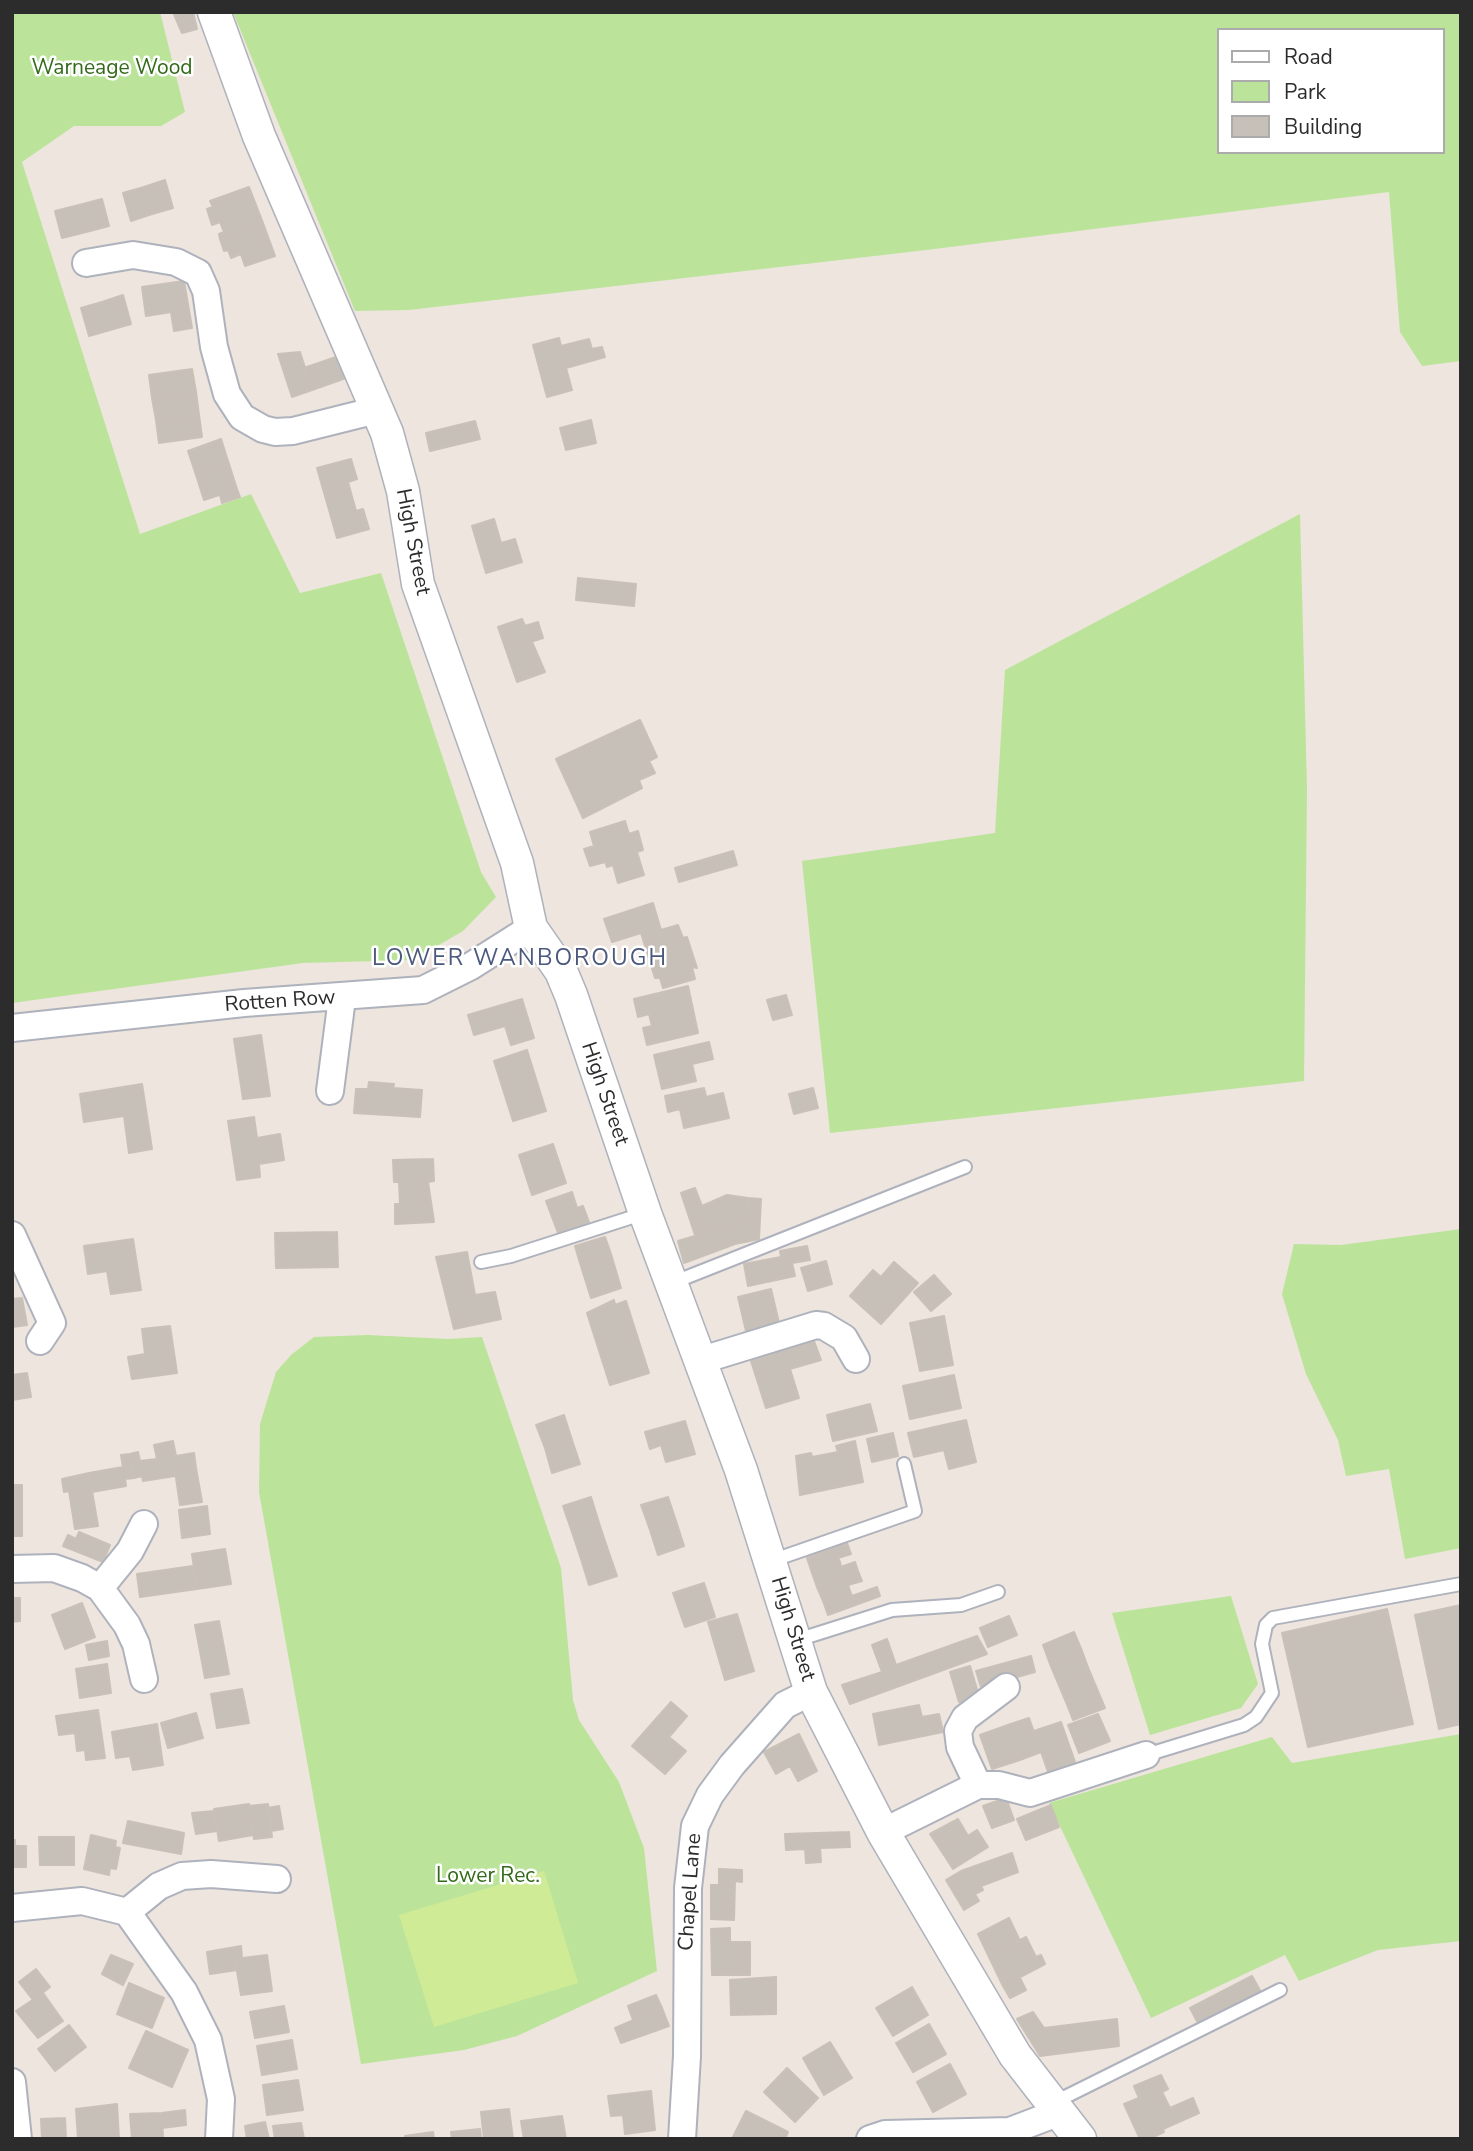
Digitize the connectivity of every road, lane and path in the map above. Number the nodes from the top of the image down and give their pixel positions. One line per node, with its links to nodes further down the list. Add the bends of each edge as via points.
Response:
1 (214, 12): 3 (street, High Street, via 259,135)
2 (86, 263): 3 (street, via 133,255 176,262 198,273 206,291 222,381 242,417 262,429 293,431)
3 (377, 410): 4 (street, High Street, via 403,491 418,584 517,863)
4 (531, 928): 5 (street, Rotten Row, via 423,990); 9 (street, High Street, via 561,971 571,995)
5 (342, 998): 6 (street, Rotten Row, via 244,1003); 7 (street)
6 (12, 1028)
7 (330, 1091)
8 (965, 1167): 12 (lane)
9 (645, 1213): 11 (lane); 12 (street, High Street)
10 (12, 1235): 13 (street, via 52,1324)
11 (481, 1262)
12 (671, 1283): 15 (street, High Street)
13 (40, 1341)
14 (856, 1359): 15 (street, via 844,1338 816,1325)
15 (702, 1360): 18 (street, High Street)
16 (904, 1464): 18 (lane, via 915,1511)
17 (144, 1524): 21 (street, via 130,1552)
18 (771, 1561): 23 (street, High Street)
19 (12, 1569): 21 (street, via 54,1568)
20 (1461, 1584): 27 (lane, via 1273,1618 1266,1625 1262,1644 1272,1693 1256,1717 1244,1725)
21 (100, 1588): 24 (street, via 127,1625)
22 (998, 1592): 23 (lane, via 961,1605 892,1610)
23 (794, 1641): 26 (street, High Street)
24 (144, 1679)
25 (1006, 1687): 28 (street, via 965,1718 958,1731 960,1747)
26 (811, 1692): 29 (street, High Street); 38 (street, Chapel Lane, via 785,1705 732,1765 695,1826 688,1888)
27 (1146, 1755): 28 (street, via 1030,1793 999,1785)
28 (978, 1786): 29 (street)
29 (883, 1832): 35 (street, High Street, via 1015,2055)
30 (277, 1879): 32 (street, via 182,1876 159,1886)
31 (12, 1908): 32 (street, via 82,1901)
32 (127, 1912): 37 (street, via 184,1993 208,2040 221,2099)
33 (1280, 1990): 35 (lane)
34 (12, 2082): 36 (street)
35 (1056, 2108): 39 (street, via 1010,2131 886,2134); 40 (street, High Street)
36 (18, 2139)
37 (219, 2139)
38 (682, 2139)
39 (870, 2139)
40 (1080, 2139)

